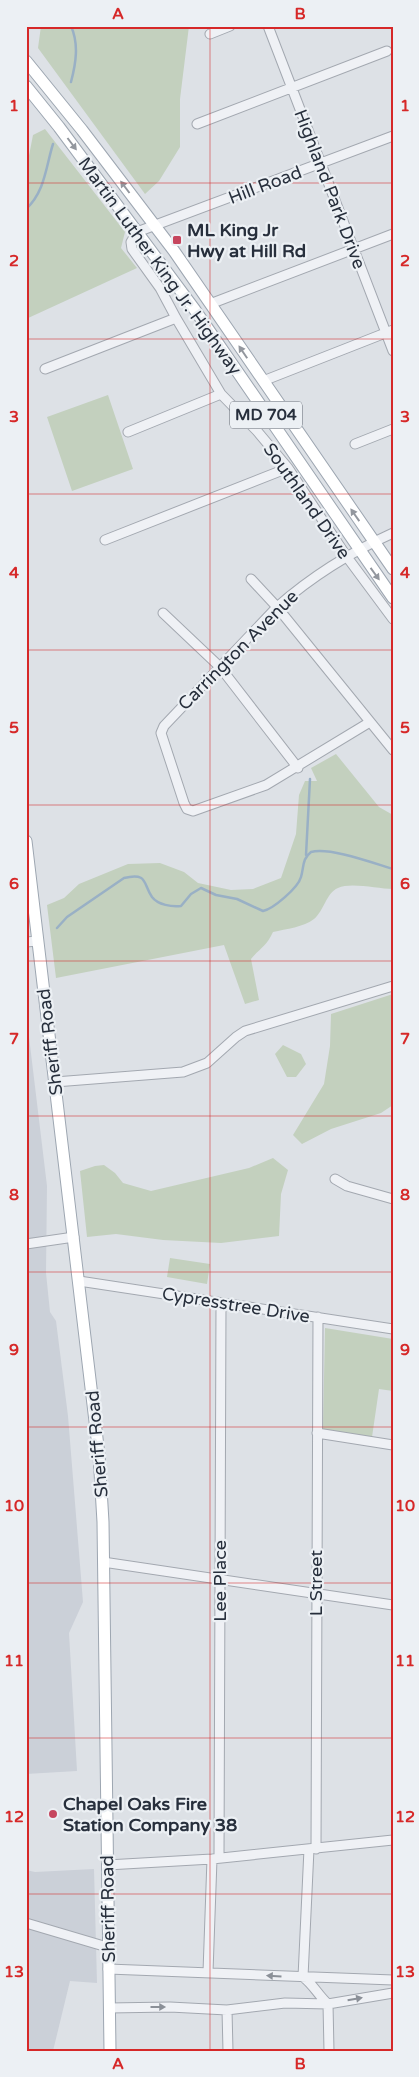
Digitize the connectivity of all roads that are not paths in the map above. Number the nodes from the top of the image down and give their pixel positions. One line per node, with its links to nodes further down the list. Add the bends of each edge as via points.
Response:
1 (230, 26): 3 (street)
2 (268, 26): 7 (street, Highland Park Drive)
3 (210, 34)
4 (387, 52): 7 (street)
5 (26, 61): 11 (main road, Martin Luther King Jr. Highway / MD 704, one-way to 5)
6 (26, 86): 12 (main road, Martin Luther King Jr. Highway / MD 704, one-way to 12)
7 (292, 88): 8 (street); 10 (street, Highland Park Drive)
8 (197, 124)
9 (393, 136): 10 (street, Hill Road)
10 (321, 163): 11 (street, Hill Road); 14 (street, Highland Park Drive)
11 (154, 226): 12 (street, Hill Road); 15 (main road, Martin Luther King Jr. Highway / MD 704)
12 (137, 232): 16 (street, Southland Drive, via 131,242 132,249 160,288); 29 (main road, Martin Luther King Jr. Highway / MD 704, via 195,310)
13 (393, 234): 14 (street)
14 (354, 249): 15 (street); 17 (street, Highland Park Drive)
15 (210, 304): 20 (main road, Martin Luther King Jr. Highway / MD 704, one-way to 15)
16 (176, 318): 19 (street); 21 (street, Southland Drive)
17 (389, 332): 18 (street, Highland Park Drive); 20 (street)
18 (393, 351)
19 (45, 369)
20 (263, 381): 28 (main road, Martin Luther King Jr. Highway / MD 704, one-way to 20)
21 (221, 394): 23 (street); 25 (street, Southland Drive)
22 (393, 429): 24 (street)
23 (128, 432)
24 (355, 444)
25 (288, 468): 27 (street); 30 (street, Southland Drive)
26 (393, 534): 28 (street, Carrington Avenue)
27 (105, 540)
28 (374, 543): 29 (street, Carrington Avenue); 31 (main road, Martin Luther King Jr. Highway / MD 704)
29 (359, 551): 30 (street, Carrington Avenue); 33 (main road, Martin Luther King Jr. Highway / MD 704, one-way to 33)
30 (347, 558): 34 (street, Carrington Avenue, via 304,584); 36 (street, Southland Drive)
31 (393, 570)
32 (251, 579): 34 (street)
33 (393, 598)
34 (277, 607): 37 (street, Carrington Avenue); 38 (street)
35 (163, 613): 37 (street)
36 (393, 619)
37 (220, 667): 40 (street); 40 (street, Carrington Avenue, via 164,726 161,736 188,810 197,810 266,785)
38 (370, 722): 39 (street); 40 (street)
39 (393, 750)
40 (298, 768)
41 (26, 841): 42 (main road, Sheriff Road)
42 (30, 903): 43 (main road, Sheriff Road)
43 (38, 940): 44 (street); 46 (main road, Sheriff Road)
44 (26, 942)
45 (393, 986): 46 (street, via 245,1031 212,1059 193,1070)
46 (55, 1082): 49 (main road, Sheriff Road)
47 (335, 1179): 48 (street, via 347,1186)
48 (393, 1199)
49 (74, 1237): 50 (street); 51 (main road, Sheriff Road)
50 (26, 1244)
51 (79, 1281): 52 (street, Cypresstree Drive); 57 (main road, Sheriff Road, via 99,1456)
52 (221, 1303): 53 (street, Cypresstree Drive); 58 (street, Lee Place)
53 (318, 1317): 54 (street, Cypresstree Drive); 55 (street, L Street)
54 (393, 1329)
55 (317, 1433): 56 (street); 59 (street, L Street)
56 (393, 1445)
57 (103, 1562): 58 (street); 64 (main road, Sheriff Road)
58 (220, 1579): 59 (street); 63 (street, Lee Place)
59 (316, 1594): 60 (street); 62 (street, L Street)
60 (393, 1605)
61 (393, 1840): 62 (street)
62 (312, 1849): 63 (street); 69 (street, L Street)
63 (215, 1859): 64 (street); 68 (street, Lee Place)
64 (107, 1865): 66 (main road, Sheriff Road)
65 (26, 1923): 66 (street)
66 (108, 1947): 67 (main road, Sheriff Road)
67 (108, 1969): 68 (street); 73 (main road, Sheriff Road)
68 (208, 1972): 69 (street, one-way to 68)
69 (303, 1977): 70 (street); 72 (street)
70 (393, 1980)
71 (393, 1993): 72 (street, one-way to 71)
72 (328, 2004): 74 (street, via 285,2003); 77 (street)
73 (109, 2008): 74 (street, one-way to 74); 75 (main road, Sheriff Road)
74 (227, 2010): 76 (street)
75 (110, 2051)
76 (228, 2051)
77 (329, 2051)

